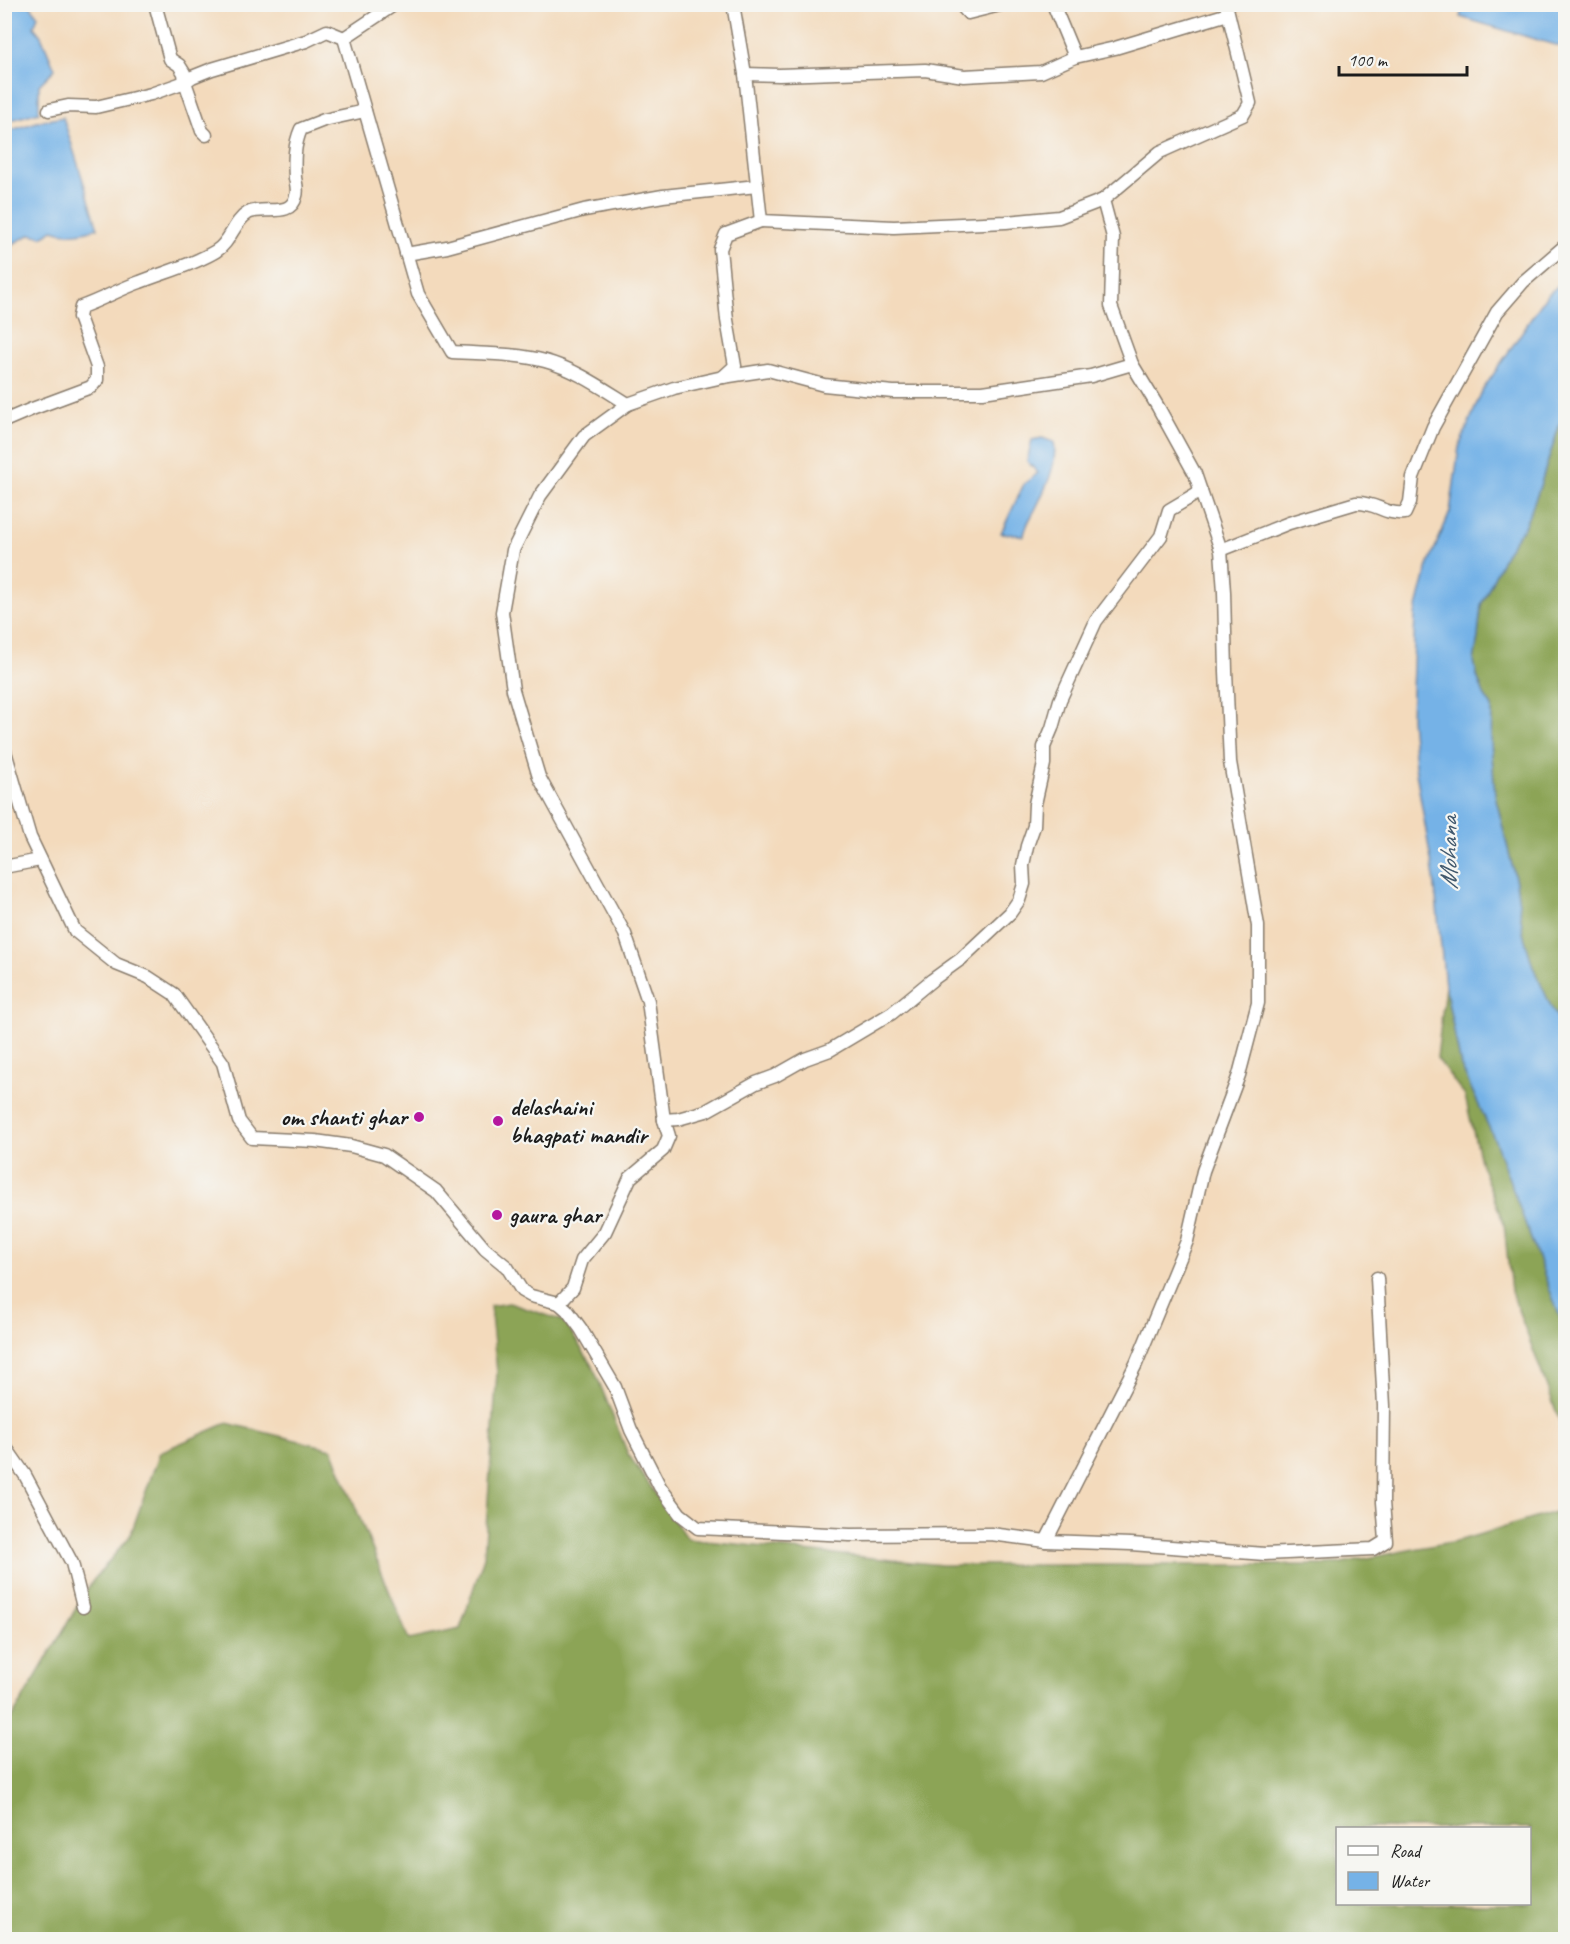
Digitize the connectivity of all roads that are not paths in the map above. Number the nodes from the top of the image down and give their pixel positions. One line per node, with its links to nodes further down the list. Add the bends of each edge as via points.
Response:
1 (155, 4): 11 (street, via 170,59 179,65)
2 (395, 4): 8 (street)
3 (733, 4): 10 (street)
4 (960, 4): 5 (street, via 968,13)
5 (1004, 4)
6 (1053, 4): 9 (street)
7 (1227, 9): 9 (street, via 1116,48); 16 (street, via 1250,103 1243,115 1160,152)
8 (344, 38): 11 (street, via 327,31 212,69); 13 (street)
9 (1075, 57): 10 (street, via 1041,72 1000,75 964,76 925,70)
10 (745, 74): 15 (street)
11 (185, 82): 12 (street, via 96,107); 14 (street)
12 (49, 110)
13 (365, 111): 19 (street); 23 (street, via 301,129 295,150 296,196 291,205 280,211 250,212 239,220 220,249 81,307 79,317 97,368 97,380 91,387)
14 (206, 135)
15 (757, 186): 17 (street); 19 (street, via 663,196 584,210 447,247)
16 (1104, 200): 17 (street, via 1059,217 1006,222 894,227); 20 (street, via 1113,237 1111,306)
17 (761, 221): 21 (street, via 726,234 720,249 735,366)
18 (1566, 245): 25 (street, via 1523,282 1497,312 1433,427 1413,477 1405,513 1393,514 1367,503 1356,503 1289,523)
19 (406, 254): 22 (street, via 418,294 452,352 505,354 546,361 590,380)
20 (1132, 364): 21 (street, via 1091,376 983,392 893,392 824,385 768,369); 24 (street)
21 (723, 377): 22 (street)
22 (628, 404): 29 (street, via 584,436 540,495 513,550 502,612 513,690 539,777 625,934 648,1001)
23 (4, 421)
24 (1201, 490): 25 (street); 29 (street, via 1169,510 1161,536 1096,621 1060,700 1044,747 1034,826 1023,865 1024,884 1010,913 961,959 892,1013 830,1050 804,1059 706,1111)
25 (1221, 550): 33 (street, via 1230,762 1258,926 1258,1003 1239,1075 1203,1171 1187,1241 1136,1365)
26 (4, 748): 27 (street)
27 (40, 860): 28 (street); 31 (street, via 75,931 116,964 148,977 174,994 223,1063 239,1121 252,1138 315,1141 384,1155 436,1191 485,1249 507,1267 522,1291)
28 (4, 867)
29 (664, 1120): 31 (street, via 669,1136 663,1150 630,1178 605,1232 582,1260 573,1288)
30 (1377, 1278): 33 (street, via 1386,1541 1373,1549 1265,1554)
31 (559, 1303): 33 (street, via 581,1329 615,1387 631,1430 660,1487 680,1514 698,1528 850,1535 991,1534)
32 (4, 1445): 34 (street, via 25,1475 72,1563)
33 (1046, 1541)
34 (83, 1607)

